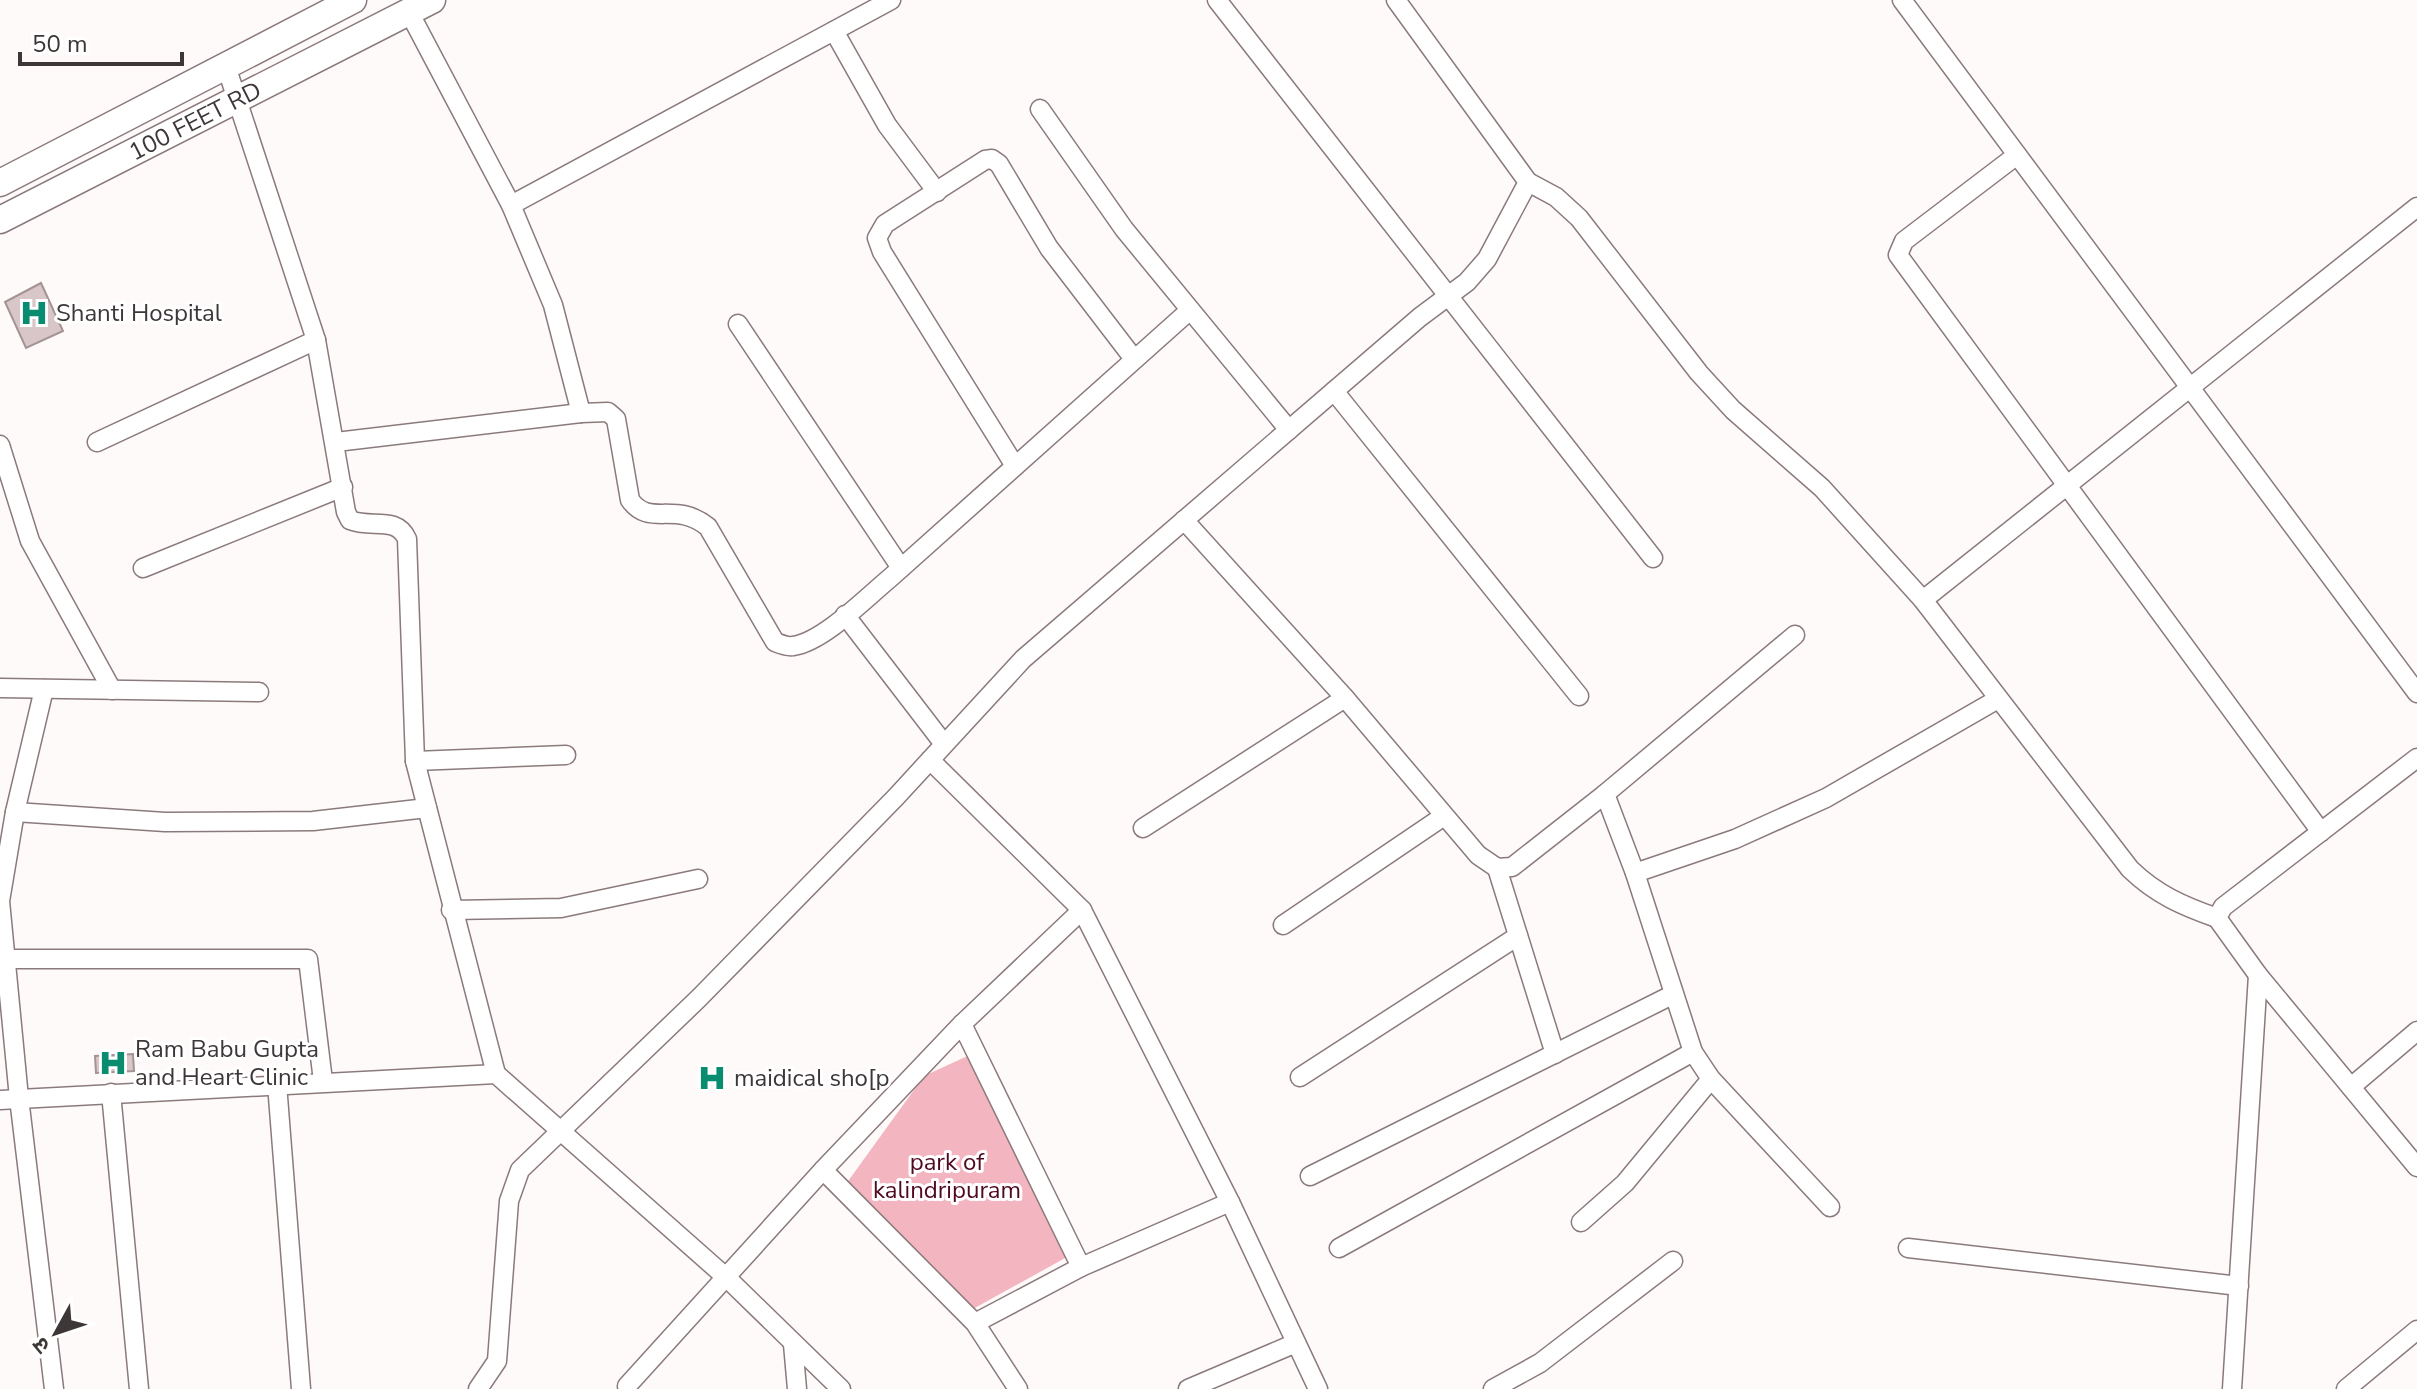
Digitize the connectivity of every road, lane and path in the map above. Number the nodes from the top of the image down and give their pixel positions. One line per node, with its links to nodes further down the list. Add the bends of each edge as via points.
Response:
1 (353, 0): 8 (main road)
2 (891, 0): 7 (street)
3 (1217, 0): 18 (street)
4 (1396, 0): 12 (street)
5 (1902, 0): 11 (street)
6 (421, 6): 9 (main road, 100 FEET RD); 15 (street)
7 (834, 31): 14 (street, via 887,125); 15 (street)
8 (226, 66): 9 (street); 13 (main road)
9 (237, 99): 17 (main road, 100 FEET RD); 21 (street)
10 (1040, 109): 19 (street)
11 (2017, 155): 23 (street); 31 (street, via 1904,241 1898,255)
12 (1528, 182): 18 (street, via 1487,259); 37 (street, via 1579,218 1733,410 1822,488)
13 (0, 183)
14 (937, 192): 22 (street, via 985,160 999,164 1049,248); 30 (street, via 885,224 877,238)
15 (511, 205): 25 (street, via 553,305)
16 (2417, 207): 23 (street)
17 (0, 220)
18 (1448, 296): 24 (street); 34 (street)
19 (1189, 311): 22 (street); 26 (street)
20 (738, 324): 36 (street)
21 (316, 340): 27 (street); 28 (street)
22 (1134, 359): 30 (street)
23 (2191, 389): 31 (street); 44 (street)
24 (1334, 391): 26 (street); 45 (street)
25 (581, 413): 28 (street); 38 (street, via 608,412 616,419 630,500 636,508 648,515 680,512 708,527 775,642 791,647)
26 (1289, 430): 33 (street)
27 (97, 442)
28 (336, 442): 32 (street)
29 (0, 445): 42 (street, via 30,541)
30 (1015, 466): 36 (street)
31 (2068, 483): 37 (street); 58 (street)
32 (343, 487): 35 (street); 52 (street, via 350,520 393,524 407,539)
33 (1184, 520): 46 (street); 48 (street, via 1023,659)
34 (1653, 558)
35 (143, 568)
36 (901, 568): 38 (street)
37 (1923, 600): 47 (street)
38 (845, 615): 48 (street)
39 (1795, 635): 53 (street)
40 (0, 688): 41 (street)
41 (44, 689): 42 (street); 55 (street)
42 (112, 690): 43 (street)
43 (259, 692)
44 (2417, 693)
45 (1579, 696)
46 (1345, 698): 56 (street); 57 (street)
47 (1998, 699): 60 (street, via 1826,798 1735,839); 64 (street, via 2151,890)
48 (944, 744): 51 (street)
49 (566, 755): 52 (street)
50 (2417, 758): 58 (street)
51 (930, 760): 63 (street); 82 (street, via 699,998)
52 (415, 761): 54 (street)
53 (1605, 794): 59 (street, via 1512,867); 60 (street)
54 (427, 808): 55 (street, via 283,821 165,822); 62 (street)
55 (15, 812): 67 (street, via 0,901)
56 (1444, 816): 59 (street, via 1478,855); 65 (street)
57 (1143, 828)
58 (2321, 832): 64 (street, via 2223,907)
59 (1497, 868): 66 (street)
60 (1635, 873): 69 (street)
61 (698, 879): 62 (street, via 561,908)
62 (451, 910): 74 (street)
63 (1082, 910): 70 (street); 86 (street)
64 (2217, 918): 68 (street)
65 (1283, 925)
66 (1518, 936): 73 (street); 75 (street)
67 (6, 959): 77 (street, via 308,959); 81 (street)
68 (2258, 975): 79 (street); 94 (street)
69 (1672, 995): 72 (street); 73 (street)
70 (962, 1024): 84 (street); 92 (street)
71 (2417, 1031): 79 (street)
72 (1693, 1052): 76 (street); 89 (street)
73 (1555, 1054): 85 (street)
74 (496, 1074): 77 (street); 82 (street)
75 (1300, 1077)
76 (1711, 1079): 87 (street); 88 (street, via 1625,1183)
77 (323, 1081): 78 (street)
78 (277, 1084): 80 (street); 102 (street)
79 (2351, 1087): 83 (street)
80 (111, 1093): 81 (street); 101 (street)
81 (9, 1099): 100 (street)
82 (560, 1131): 93 (street); 103 (street, via 520,1170 509,1201 497,1361)
83 (2417, 1167)
84 (823, 1170): 93 (street); 95 (street)
85 (1310, 1176)
86 (1230, 1202): 92 (street); 97 (street)
87 (1830, 1207)
88 (1581, 1222)
89 (1339, 1248)
90 (1908, 1248): 94 (street)
91 (1673, 1261): 109 (street, via 1553,1354)
92 (1081, 1267): 95 (street)
93 (728, 1279): 98 (street); 99 (street)
94 (2239, 1286): 110 (street)
95 (975, 1323): 106 (street)
96 (2417, 1330): 111 (street)
97 (1296, 1343): 107 (street); 108 (street)
98 (793, 1344): 104 (street); 105 (street)
99 (627, 1386)
100 (54, 1389)
101 (139, 1389)
102 (301, 1389)
103 (478, 1389)
104 (797, 1389)
105 (841, 1389)
106 (1018, 1389)
107 (1188, 1389)
108 (1318, 1389)
109 (1493, 1389)
110 (2232, 1389)
111 (2346, 1389)

